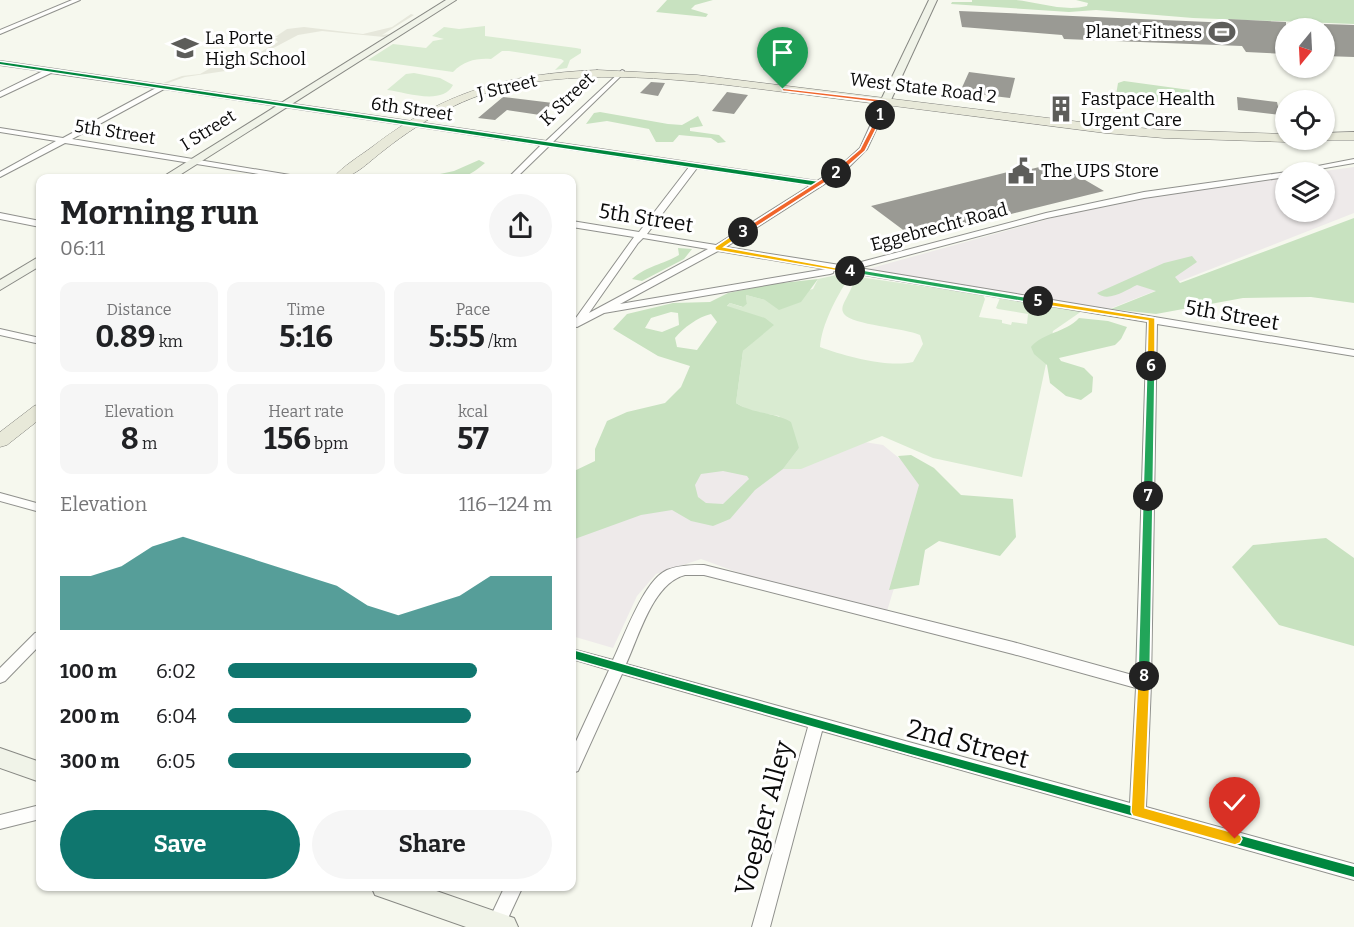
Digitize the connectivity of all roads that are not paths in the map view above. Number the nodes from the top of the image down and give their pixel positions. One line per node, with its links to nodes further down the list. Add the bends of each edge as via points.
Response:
1 (77, 0): 4 (street)
2 (452, 0): 12 (street, I Street)
3 (933, 0): 11 (street)
4 (0, 32)
5 (0, 63): 6 (street, 6th Street)
6 (50, 71): 9 (street, 6th Street); 10 (street)
7 (622, 72): 8 (main road, West State Road 2); 11 (main road, West State Road 2); 19 (street, K Street)
8 (556, 76): 13 (main road, J Street, via 480,92 438,108)
9 (164, 87): 12 (street, 6th Street); 18 (street)
10 (0, 94)
11 (885, 102): 17 (main road, West State Road 2, via 1129,131); 30 (street, via 857,157)
12 (285, 105): 13 (street, 6th Street); 21 (street, I Street)
13 (412, 124): 19 (street, 6th Street); 26 (main road, J Street)
14 (0, 130): 18 (street, 5th Street)
15 (1354, 136): 16 (main road)
16 (1335, 137)
17 (1275, 138)
18 (65, 140): 21 (street, 5th Street); 28 (street)
19 (549, 144): 23 (street, 6th Street); 27 (street, K Street)
20 (1354, 161): 22 (street)
21 (194, 162): 24 (street, I Street); 25 (street, 5th Street)
22 (1335, 164)
23 (695, 165): 30 (street, 6th Street); 34 (street)
24 (174, 174)
25 (270, 174)
26 (345, 174)
27 (516, 174)
28 (0, 176)
29 (1275, 176): 37 (street, Eggebrecht Road, via 1144,195 1046,216)
30 (819, 183): 35 (street)
31 (0, 216): 32 (street)
32 (36, 223)
33 (576, 225): 34 (street, 5th Street)
34 (641, 236): 35 (street, 5th Street); 41 (street)
35 (717, 248): 37 (street, 5th Street); 39 (street)
36 (36, 263): 38 (street)
37 (841, 269): 39 (street, Eggebrecht Road); 40 (street, 5th Street)
38 (0, 286)
39 (600, 311): 42 (street)
40 (1152, 319): 45 (street, 5th Street); 54 (street)
41 (576, 322)
42 (576, 324)
43 (0, 332): 44 (street)
44 (36, 340)
45 (1354, 353)
46 (36, 413): 47 (main road)
47 (0, 441)
48 (0, 497): 49 (street)
49 (36, 507)
50 (36, 641): 53 (street)
51 (576, 655): 52 (street, 2nd Street)
52 (619, 667): 54 (street, via 652,592 670,574 704,570); 55 (street, 2nd Street); 57 (street)
53 (0, 677)
54 (1144, 684): 59 (street)
55 (817, 723): 59 (street, 2nd Street); 66 (street, Voegler Alley)
56 (0, 758): 58 (street)
57 (576, 758)
58 (36, 771)
59 (1138, 812): 62 (street, 2nd Street)
60 (36, 813): 61 (street)
61 (0, 822)
62 (1354, 872)
63 (398, 891): 65 (street)
64 (512, 891): 65 (street)
65 (500, 926)
66 (761, 927)

